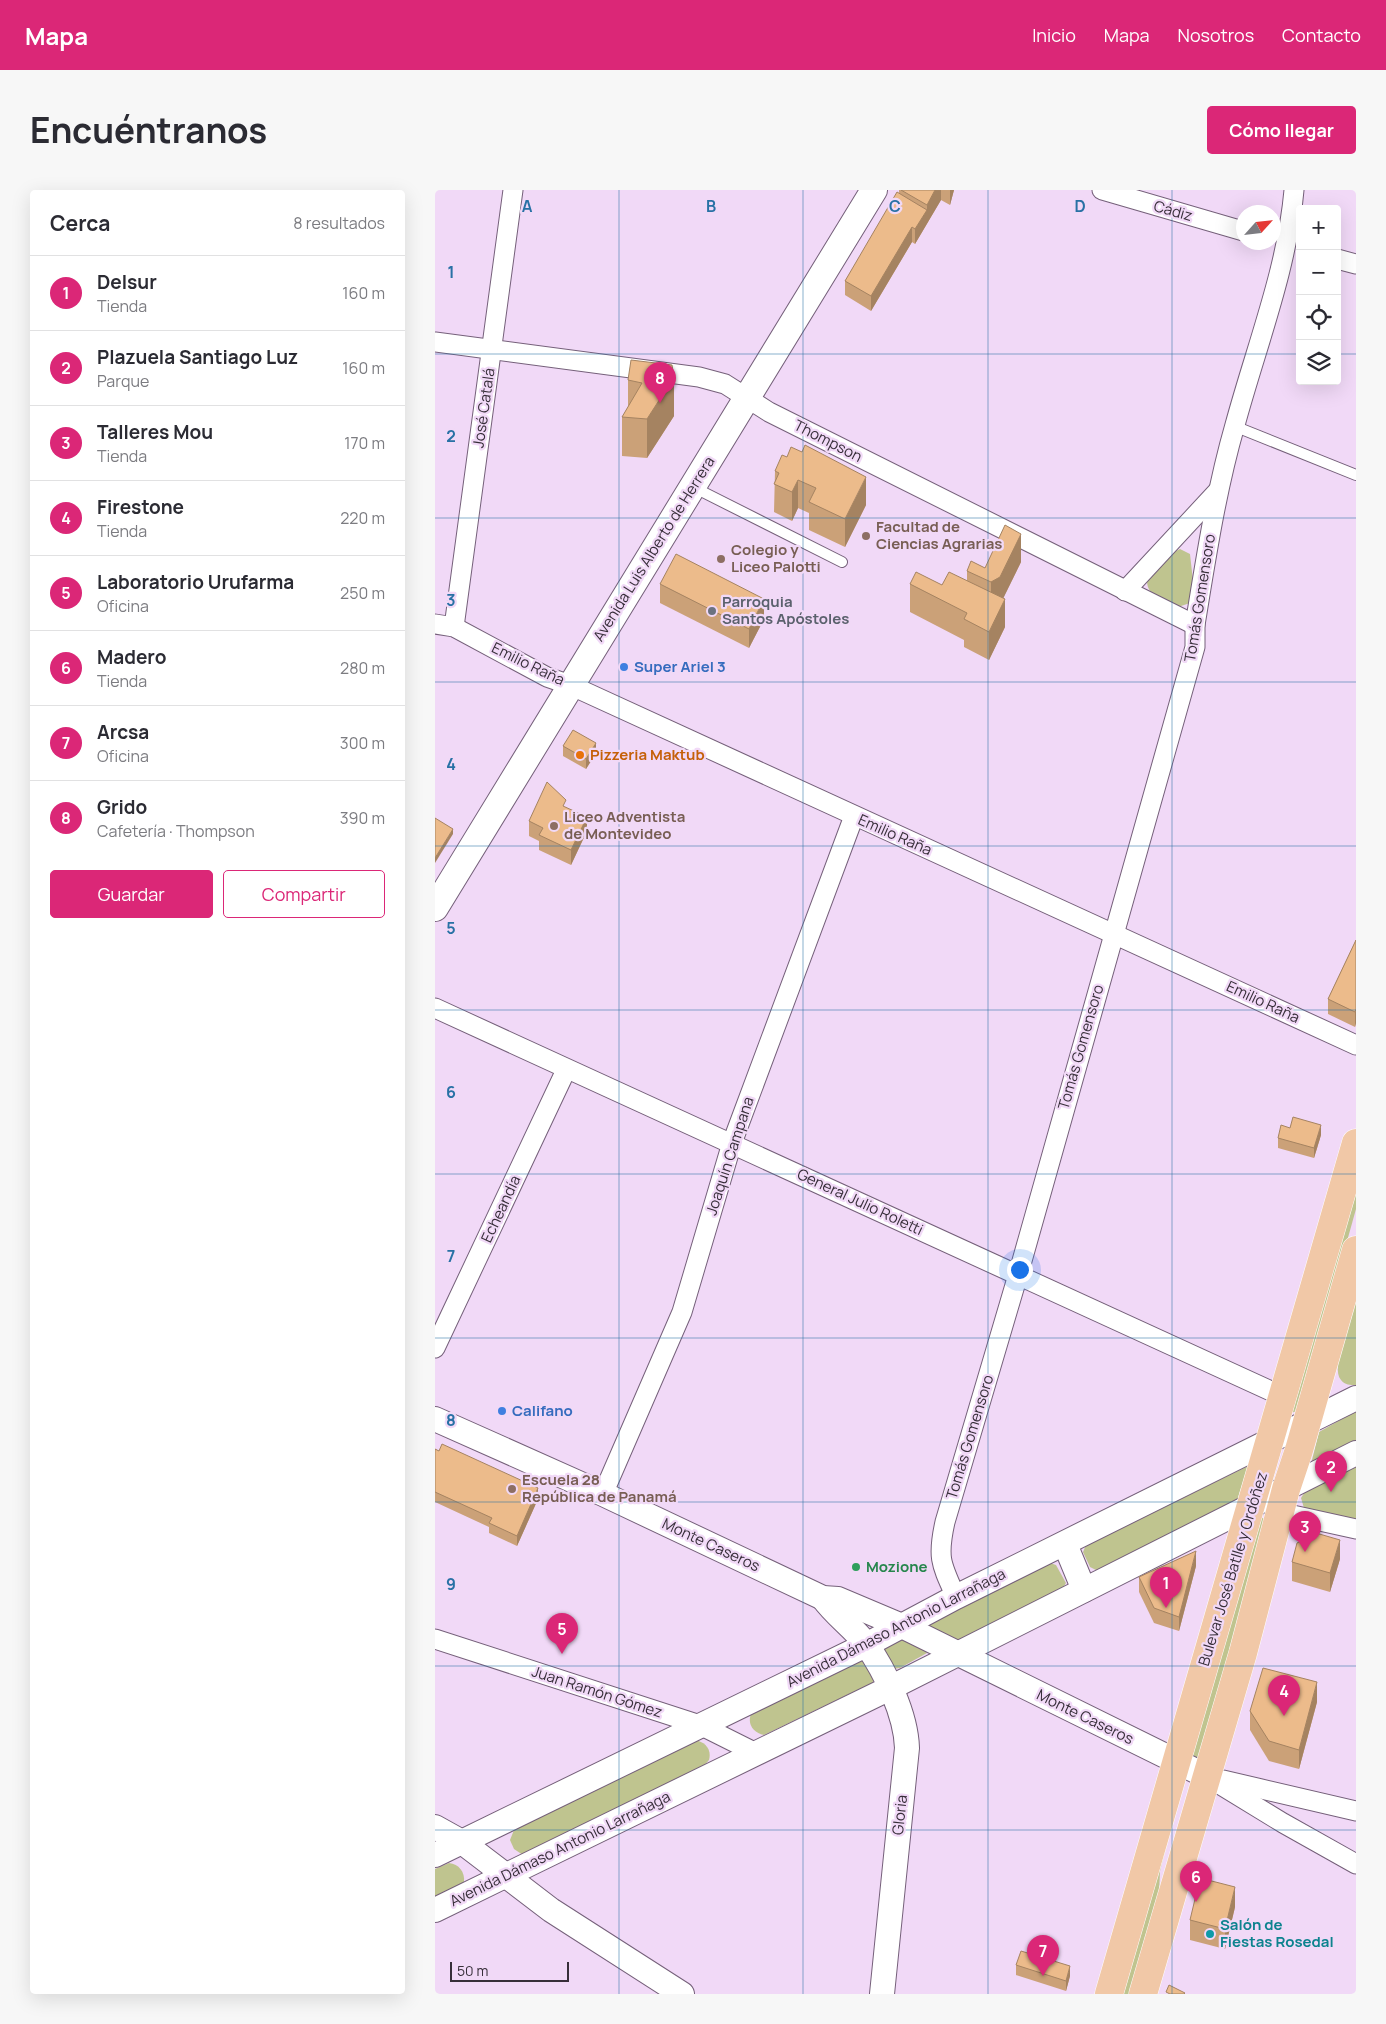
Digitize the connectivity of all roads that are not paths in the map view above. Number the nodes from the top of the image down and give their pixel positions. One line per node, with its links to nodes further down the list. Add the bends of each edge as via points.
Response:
1 (513, 190): 10 (street, José Catalá)
2 (874, 190): 11 (main road, Avenida Luis Alberto de Herrera)
3 (1102, 190): 5 (street, Cádiz)
4 (1294, 190): 6 (street, Tomás Gomensoro)
5 (1236, 229)
6 (1287, 244): 12 (street, Tomás Gomensoro)
7 (1341, 260): 8 (street)
8 (1356, 264)
9 (435, 342): 10 (street, Thompson)
10 (492, 350): 11 (street, Thompson, via 715,380); 20 (street, José Catalá)
11 (747, 397): 14 (main road, Avenida Luis Alberto de Herrera); 17 (street, Thompson, via 769,412)
12 (1234, 426): 13 (lane); 15 (street, Tomás Gomensoro)
13 (1356, 475)
14 (692, 487): 16 (lane); 21 (main road, Avenida Luis Alberto de Herrera)
15 (1217, 492): 17 (street, Tomás Gomensoro); 19 (street, Tomás Gomensoro)
16 (842, 562)
17 (1125, 591): 19 (street, Thompson)
18 (435, 624): 20 (street, Emilio Raña)
19 (1195, 625): 24 (street, Tomás Gomensoro, via 1195,647)
20 (454, 626): 21 (street, Emilio Raña)
21 (570, 685): 22 (street, Emilio Raña); 23 (main road, Avenida Luis Alberto de Herrera)
22 (854, 816): 24 (street, Emilio Raña); 28 (street, Joaquín Campana)
23 (435, 907)
24 (1113, 933): 26 (street, Emilio Raña); 31 (street, Tomás Gomensoro)
25 (435, 1008): 27 (street, General Julio Roletti)
26 (1356, 1045)
27 (566, 1070): 28 (street, General Julio Roletti); 32 (street, Echeandía)
28 (732, 1143): 31 (street, General Julio Roletti); 39 (street, Joaquín Campana, via 682,1312)
29 (1356, 1143): 33 (main road, Bulevar José Batlle y Ordóñez)
30 (1356, 1252): 36 (main road, Bulevar José Batlle y Ordóñez)
31 (1018, 1274): 33 (street, General Julio Roletti); 45 (street, Tomás Gomensoro, via 941,1539 940,1563)
32 (435, 1348)
33 (1284, 1398): 37 (main road, Bulevar José Batlle y Ordóñez)
34 (1356, 1398): 36 (street, Avenida Dámaso Antonio Larrañaga)
35 (435, 1419): 39 (street, Monte Caseros)
36 (1307, 1422): 37 (street, Avenida Dámaso Antonio Larrañaga); 40 (main road, Bulevar José Batlle y Ordóñez)
37 (1271, 1440): 41 (main road, Bulevar José Batlle y Ordóñez); 43 (street, Avenida Dámaso Antonio Larrañaga)
38 (1356, 1453): 40 (street, Avenida Dámaso Antonio Larrañaga)
39 (603, 1494): 46 (street, Monte Caseros)
40 (1282, 1501): 41 (street, Avenida Dámaso Antonio Larrañaga); 42 (street); 55 (main road, Bulevar José Batlle y Ordóñez, via 1243,1653)
41 (1251, 1506): 44 (street, Avenida Dámaso Antonio Larrañaga); 54 (main road, Bulevar José Batlle y Ordóñez)
42 (1356, 1529)
43 (1065, 1544): 44 (street); 45 (street, Avenida Dámaso Antonio Larrañaga)
44 (1084, 1590): 50 (street, Avenida Dámaso Antonio Larrañaga)
45 (956, 1597): 47 (street, Avenida Dámaso Antonio Larrañaga)
46 (823, 1598): 47 (street, Monte Caseros, via 838,1600); 49 (street, Monte Caseros)
47 (902, 1626): 49 (street, Avenida Dámaso Antonio Larrañaga); 50 (street, Monte Caseros)
48 (435, 1639): 52 (street, Juan Ramón Gómez)
49 (866, 1645): 51 (street, Gloria); 52 (street, Avenida Dámaso Antonio Larrañaga)
50 (957, 1654): 51 (street, Avenida Dámaso Antonio Larrañaga); 54 (street, Monte Caseros)
51 (890, 1688): 53 (street, Avenida Dámaso Antonio Larrañaga); 65 (street, Gloria, via 907,1729 907,1748)
52 (700, 1726): 53 (street, Juan Ramón Gómez); 58 (street, Avenida Dámaso Antonio Larrañaga)
53 (756, 1753): 61 (street, Avenida Dámaso Antonio Larrañaga)
54 (1176, 1762): 55 (street, Monte Caseros); 63 (main road, via 1184,1770 1187,1780 1166,1858); 66 (main road, Bulevar José Batlle y Ordóñez)
55 (1206, 1776): 56 (street, Monte Caseros); 60 (street); 63 (main road, Bulevar José Batlle y Ordóñez)
56 (1356, 1811)
57 (435, 1827): 58 (street)
58 (462, 1842): 59 (street, Avenida Dámaso Antonio Larrañaga); 61 (street)
59 (435, 1855)
60 (1356, 1864)
61 (505, 1875): 62 (street, Avenida Dámaso Antonio Larrañaga); 64 (street, via 551,1910)
62 (435, 1910)
63 (1167, 1912): 67 (main road, Bulevar José Batlle y Ordóñez)
64 (682, 1994)
65 (882, 1994)
66 (1109, 1994)
67 (1143, 1994)

